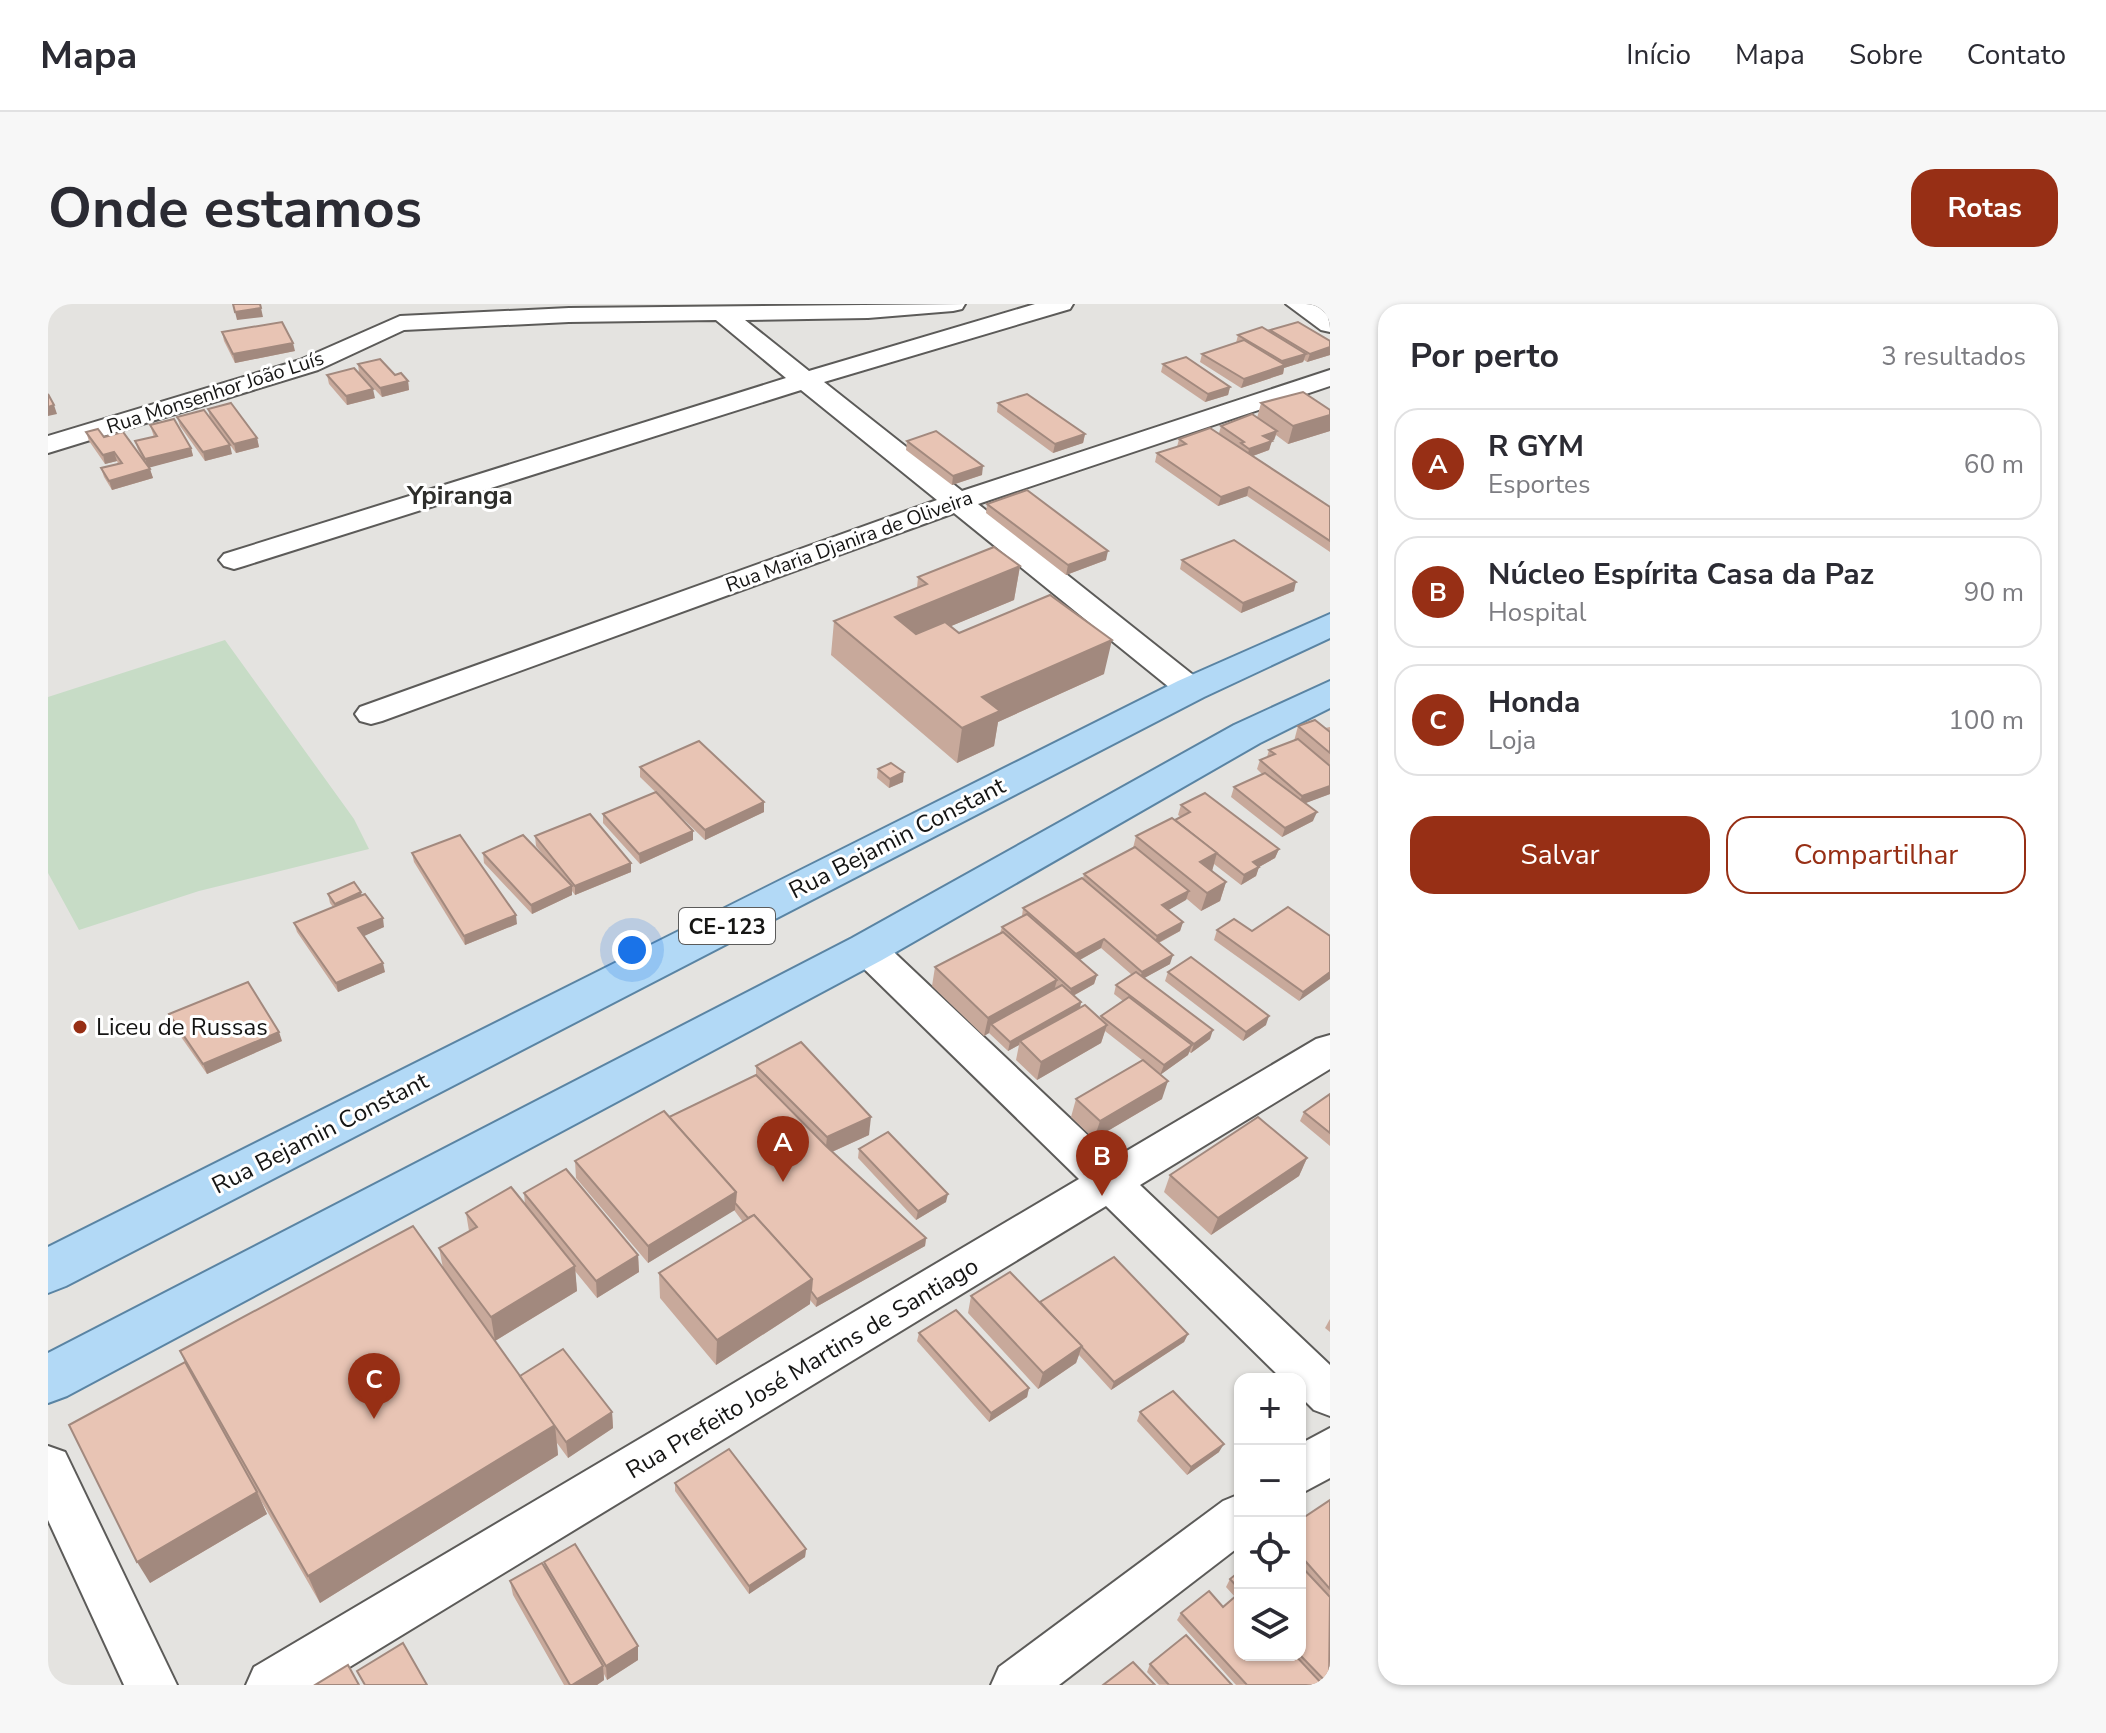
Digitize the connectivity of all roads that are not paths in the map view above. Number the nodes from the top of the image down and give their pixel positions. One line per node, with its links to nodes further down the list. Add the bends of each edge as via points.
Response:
1 (953, 304): 5 (street, Rua Monsenhor João Luís)
2 (1061, 304): 8 (street)
3 (1298, 304): 6 (street)
4 (404, 314): 5 (street, Rua Monsenhor João Luís); 9 (street, Rua Monsenhor João Luís, via 309,365)
5 (724, 315): 8 (street)
6 (1330, 325)
7 (1330, 378): 10 (street, Rua Maria Djanira de Oliveira)
8 (805, 380): 10 (street); 11 (street)
9 (48, 445)
10 (958, 502): 13 (street); 15 (street, Rua Maria Djanira de Oliveira)
11 (234, 560)
12 (1330, 625): 13 (main road, Rua Bejamin Constant / CE-123)
13 (1191, 689): 19 (main road, Rua Bejamin Constant / CE-123)
14 (1330, 693): 16 (main road, via 1247,734)
15 (371, 714)
16 (867, 949): 18 (street); 20 (main road)
17 (1330, 1050): 18 (street, Rua Prefeito José Martins de Santiago)
18 (1110, 1183): 21 (street); 27 (street, Rua Prefeito José Martins de Santiago)
19 (48, 1271)
20 (48, 1379)
21 (1330, 1395)
22 (1330, 1450): 24 (street)
23 (48, 1468): 26 (street)
24 (1306, 1468)
25 (1234, 1522): 28 (street)
26 (151, 1685)
27 (272, 1685)
28 (1017, 1685)

